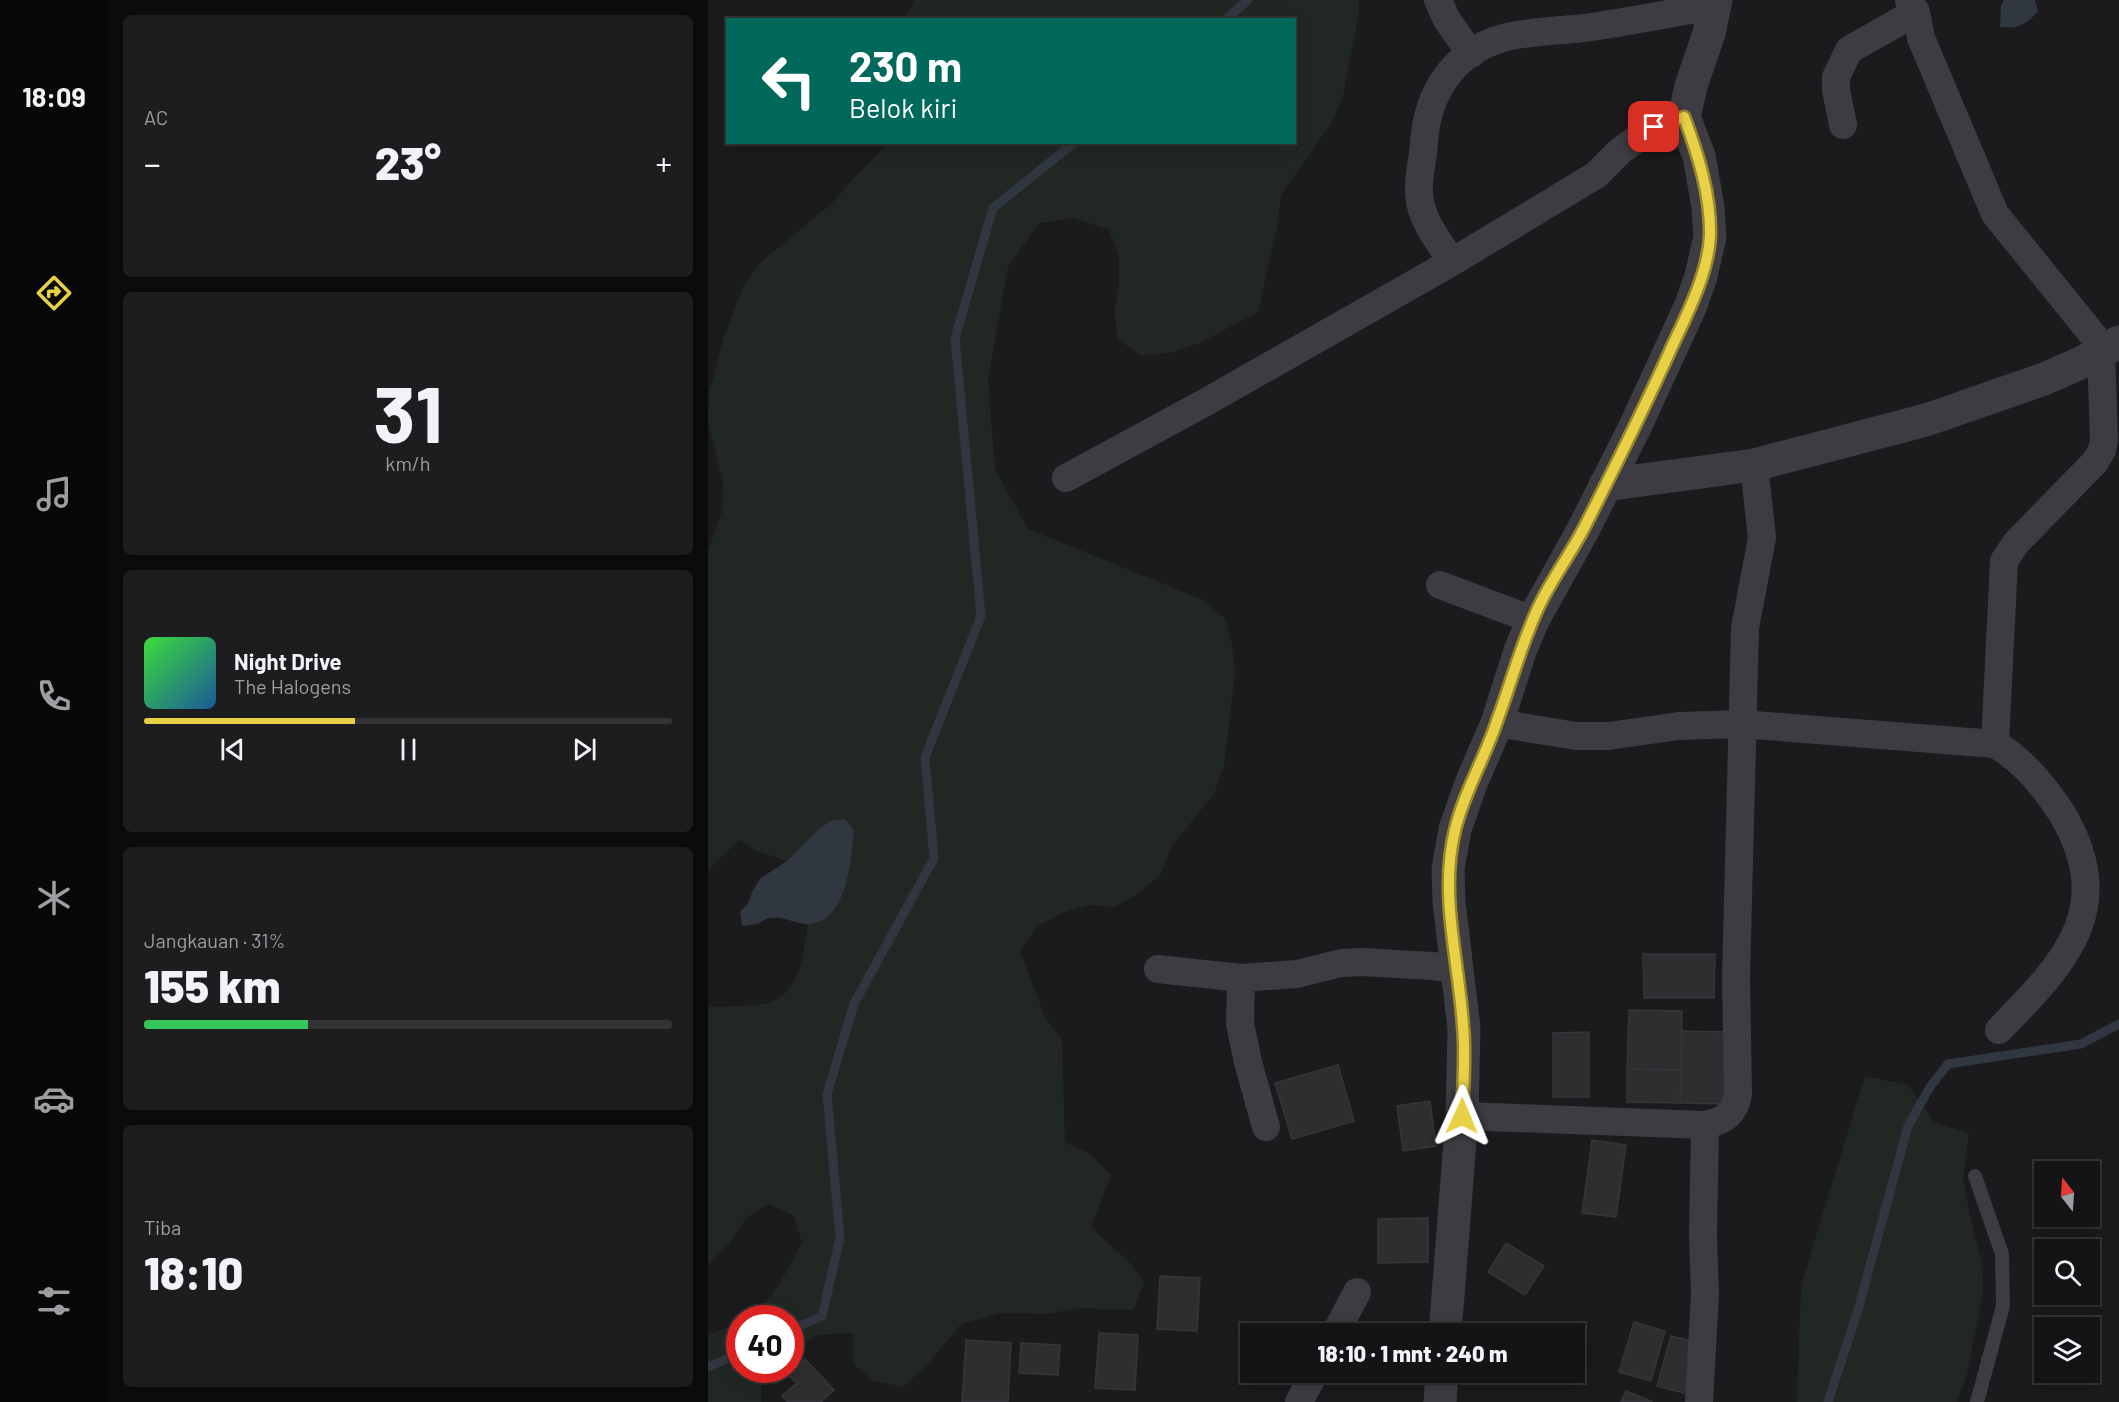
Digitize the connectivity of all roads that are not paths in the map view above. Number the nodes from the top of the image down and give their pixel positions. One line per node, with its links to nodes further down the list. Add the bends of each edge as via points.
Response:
1 (1438, 0): 4 (street, via 1446,20)
2 (1715, 3): 4 (street, via 1585,28 1503,38); 5 (street)
3 (1912, 6): 6 (street, via 1849,50 1836,77); 8 (street, via 1921,38 1995,214)
4 (1471, 54): 7 (street, via 1437,90 1425,123 1419,191 1425,219)
5 (1684, 117): 7 (street, via 1654,127 1620,151 1596,175); 11 (street, via 1699,156 1710,237 1691,305)
6 (1843, 125)
7 (1452, 262): 10 (street)
8 (2108, 348): 9 (street, via 2044,379 1926,420); 16 (street, via 2102,450 2004,561)
9 (1754, 465): 11 (street); 15 (street, via 1762,538 1745,628)
10 (1066, 478)
11 (1605, 485): 13 (street)
12 (1440, 585): 13 (street)
13 (1533, 620): 14 (street)
14 (1497, 723): 15 (street, via 1576,736); 18 (street, via 1455,829 1448,869)
15 (1741, 724): 16 (street); 22 (street, via 1738,1094 1736,1106 1728,1116)
16 (1995, 744): 20 (street, via 2023,764 2054,800 2082,851 2089,883 2087,910 2069,953)
17 (1158, 969): 19 (street)
18 (1458, 969): 19 (street, via 1362,962 1297,974); 21 (street, via 1464,1028)
19 (1241, 978): 23 (street, via 1240,1024)
20 (1999, 1030)
21 (1462, 1116): 22 (street); 27 (street)
22 (1705, 1125): 32 (street, via 1705,1295)
23 (1266, 1127)
24 (1975, 1176): 33 (lane, via 2002,1254 2003,1306)
25 (1357, 1292): 26 (street)
26 (1341, 1323)
27 (1446, 1323)
28 (1309, 1383): 30 (street)
29 (1441, 1383): 31 (street)
30 (1299, 1402)
31 (1440, 1402)
32 (1699, 1402)
33 (1977, 1402)

